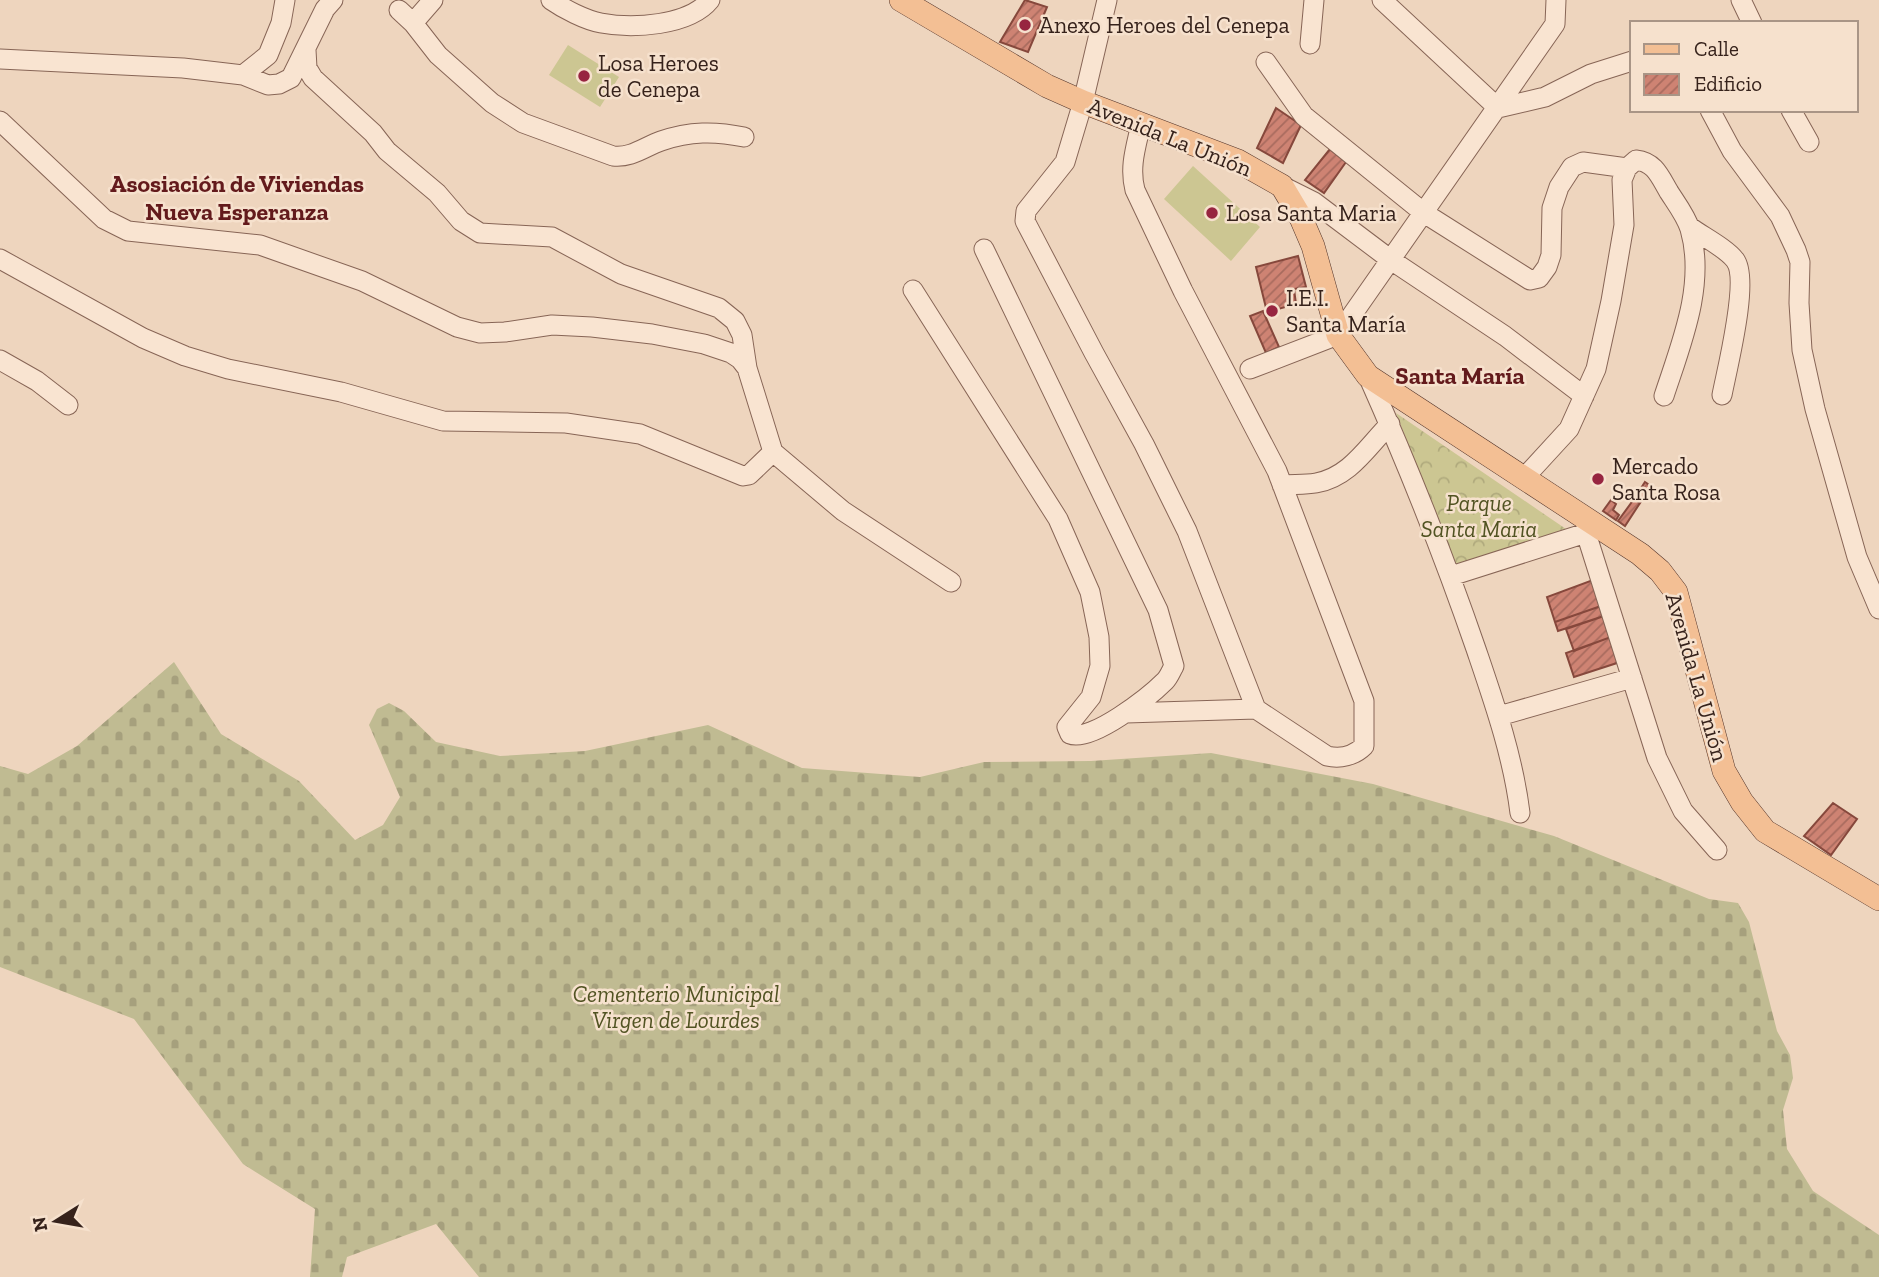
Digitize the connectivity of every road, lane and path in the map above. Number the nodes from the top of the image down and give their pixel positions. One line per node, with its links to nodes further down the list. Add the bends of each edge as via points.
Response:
1 (285, 0): 18 (street, via 268,55)
2 (433, 0): 25 (street, via 406,17 438,55 492,103 523,123 624,157 694,132)
3 (551, 0): 4 (street, via 598,23 634,27 698,12)
4 (710, 0)
5 (901, 0): 19 (main road, Avenida La Unión, via 1047,86)
6 (1107, 0): 19 (street)
7 (1314, 0): 13 (street)
8 (1382, 0): 20 (street)
9 (1556, 0): 20 (street, via 1555,24)
10 (1741, 0): 12 (street)
11 (329, 3): 14 (street)
12 (1751, 21)
13 (1310, 44)
14 (306, 50): 18 (street, via 291,78 279,84 268,85); 37 (street, via 313,78 461,221 480,233 552,237 621,274 719,308 743,335)
15 (0, 59): 18 (street)
16 (1266, 62): 29 (street, via 1304,116)
17 (1630, 62): 20 (street, via 1591,74 1545,97)
18 (243, 75)
19 (1083, 102): 24 (main road, Avenida La Unión); 53 (street, via 1065,162 1026,211 1025,220 1187,531)
20 (1498, 108): 29 (street)
21 (1711, 112): 51 (street, via 1732,151 1780,216 1796,250 1802,350 1815,410 1857,557)
22 (1792, 112): 26 (street)
23 (0, 121): 37 (street, via 104,219 128,231 260,245 362,281 457,327 480,333 552,325 652,334 731,353)
24 (1141, 124): 28 (main road, Avenida La Unión, via 1238,161); 47 (street, via 1132,163 1135,190)
25 (744, 137)
26 (1809, 142)
27 (1627, 168): 29 (street, via 1583,162 1572,167 1552,208 1547,267 1534,280); 30 (street, via 1636,160 1647,161); 41 (street, via 1622,180 1624,225 1611,301 1596,369)
28 (1282, 186): 33 (street, via 1314,202); 35 (main road, Avenida La Unión, via 1312,246)
29 (1424, 213): 33 (street)
30 (1690, 227): 40 (street, via 1735,260 1739,272 1741,293); 42 (street, via 1692,304)
31 (984, 249): 54 (street, via 1158,610 1168,642 1174,666 1167,679)
32 (0, 259): 45 (street, via 143,338 228,369 341,392 443,421 566,423 640,434 743,476)
33 (1391, 260): 35 (street); 41 (street, via 1505,336)
34 (913, 290): 54 (street, via 1058,519 1090,592 1100,666 1091,697 1067,727 1070,734 1082,736)
35 (1338, 335): 38 (street); 39 (main road, Avenida La Unión)
36 (0, 360): 43 (street)
37 (747, 368): 45 (street)
38 (1250, 369)
39 (1368, 376): 44 (street); 46 (main road, Avenida La Unión)
40 (1722, 395)
41 (1584, 396): 46 (street, via 1569,429)
42 (1664, 396)
43 (68, 405)
44 (1390, 425): 47 (street, via 1348,470 1334,478); 49 (street)
45 (774, 452): 50 (street, via 843,511)
46 (1524, 478): 48 (main road, Avenida La Unión)
47 (1282, 485): 53 (street, via 1364,701 1364,746 1338,758 1327,756)
48 (1586, 526): 49 (street); 52 (street); 58 (main road, Avenida La Unión, via 1640,554 1676,592 1724,771 1742,802 1765,831)
49 (1451, 576): 55 (street)
50 (951, 582)
51 (1879, 609)
52 (1632, 678): 55 (street); 57 (street, via 1662,768 1683,811)
53 (1256, 709): 54 (street)
54 (1126, 713)
55 (1499, 716): 56 (street)
56 (1520, 813)
57 (1717, 850)
58 (1879, 899)

